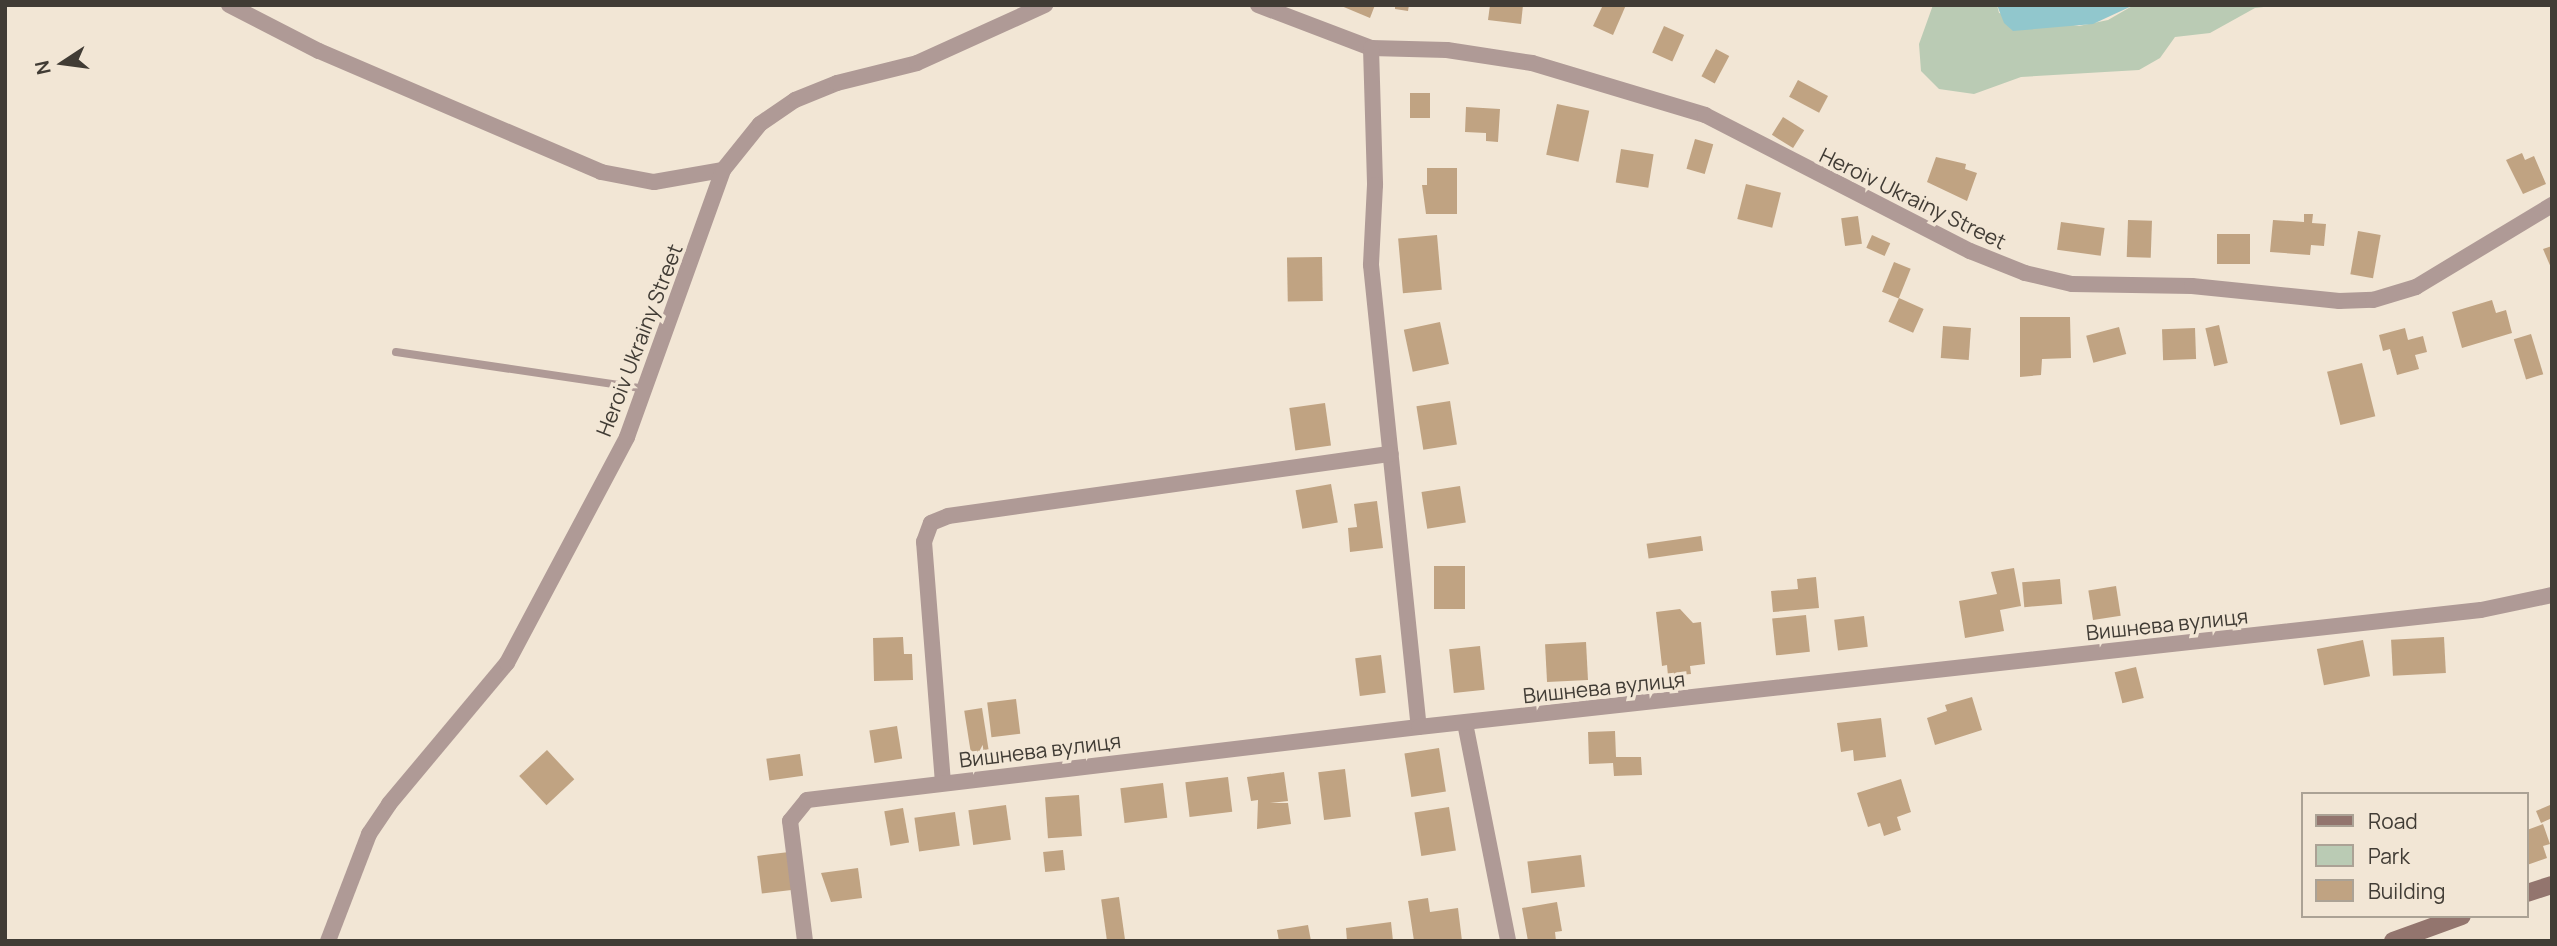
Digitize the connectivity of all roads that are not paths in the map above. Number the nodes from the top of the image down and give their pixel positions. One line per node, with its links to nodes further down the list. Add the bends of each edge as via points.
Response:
1 (229, 5): 5 (street, via 319,51 601,172 654,182)
2 (1045, 5): 5 (street, Heroiv Ukrainy Street, via 917,63 837,83 795,100 760,124)
3 (1258, 5): 4 (street, Heroiv Ukrainy Street)
4 (1371, 48): 6 (street, Heroiv Ukrainy Street, via 1447,50 1532,63 1705,115 1970,251 2025,273 2072,284 2192,286 2339,301 2374,300 2416,287); 9 (street, via 1375,186 1371,265)
5 (723, 170): 8 (street, Heroiv Ukrainy Street)
6 (2552, 205)
7 (396, 352): 8 (lane)
8 (647, 389): 17 (street, Heroiv Ukrainy Street, via 627,437 507,663 369,834)
9 (1391, 454): 12 (street); 13 (street, via 948,516 931,523 924,542)
10 (2552, 595): 11 (street, Вишнева вулиця, via 2482,610)
11 (1465, 723): 12 (street, Вишнева вулиця); 19 (street)
12 (1419, 727): 13 (street, Вишнева вулиця)
13 (943, 783): 18 (street, Вишнева вулиця, via 807,800 795,810 790,821)
14 (2552, 885): 15 (street)
15 (2529, 892)
16 (2456, 918): 20 (street)
17 (328, 941)
18 (805, 941)
19 (1508, 941)
20 (2393, 941)

